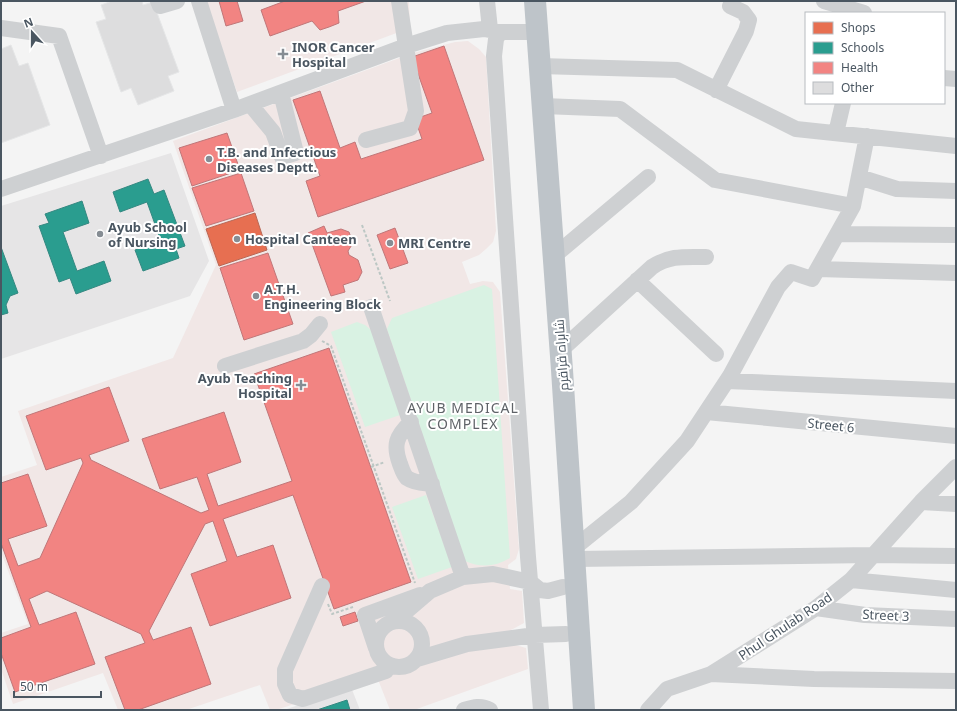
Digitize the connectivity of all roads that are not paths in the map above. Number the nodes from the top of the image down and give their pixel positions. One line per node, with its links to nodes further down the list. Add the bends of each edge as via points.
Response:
1 (158, 1): 2 (street, via 160,6)
2 (177, 1)
3 (199, 1): 27 (street)
4 (399, 1): 17 (street)
5 (487, 1): 15 (street)
6 (521, 1): 16 (highway, شاہراہ قراقرم)
7 (535, 1): 16 (highway, شاہراہ قراقرم)
8 (824, 1): 11 (street)
9 (867, 1): 12 (street)
10 (730, 6): 22 (street, via 743,12 749,20)
11 (861, 12)
12 (864, 12)
13 (1, 28): 32 (street, via 59,36)
14 (463, 30): 15 (street); 17 (street); 18 (street, via 481,39 488,46)
15 (495, 31): 16 (street); 18 (street)
16 (530, 32): 19 (highway, شاہراہ قراقرم); 68 (highway, شاہراہ قراقرم)
17 (406, 46): 23 (street); 30 (street, via 416,111 410,128)
18 (495, 63): 62 (street)
19 (540, 66): 22 (street, via 677,70); 26 (highway, شاہراہ قراقرم)
20 (945, 78): 21 (street)
21 (956, 79)
22 (716, 90): 28 (street, via 796,129)
23 (281, 93): 24 (street); 24 (street, via 295,149 293,154 282,157 273,132)
24 (250, 104): 27 (street)
25 (843, 104): 28 (street)
26 (543, 106): 37 (street, via 620,109 715,180); 40 (highway, شاہراہ قراقرم)
27 (234, 110): 32 (street)
28 (836, 133): 29 (street)
29 (867, 136): 31 (street); 34 (street)
30 (366, 140)
31 (956, 146)
32 (101, 156): 35 (street)
33 (648, 177): 40 (street)
34 (859, 177): 36 (street, via 897,189); 37 (street)
35 (1, 189)
36 (956, 191)
37 (852, 206): 38 (street)
38 (839, 234): 39 (street); 42 (street)
39 (956, 235)
40 (554, 256): 47 (highway, شاہراہ قراقرم)
41 (706, 257): 44 (street, via 670,257 652,267)
42 (818, 269): 43 (street); 50 (street, via 812,279 791,272 778,287)
43 (956, 273)
44 (637, 280): 47 (street); 48 (street)
45 (370, 307): 53 (street)
46 (315, 330): 49 (street, via 303,340)
47 (561, 350): 59 (highway, شاہراہ قراقرم)
48 (716, 354)
49 (225, 366)
50 (727, 381): 51 (street); 52 (street)
51 (956, 391)
52 (706, 412): 54 (street, Street 6); 59 (street, via 687,441 630,502)
53 (411, 422): 56 (street); 56 (street, via 400,436 395,450 403,473 408,478)
54 (956, 436)
55 (956, 467): 57 (street, Phul Ghulab Road)
56 (432, 484): 63 (street)
57 (921, 502): 58 (street); 60 (street, Phul Ghulab Road)
58 (956, 504)
59 (574, 553): 60 (street); 85 (highway, شاہراہ قراقرم)
60 (873, 556): 61 (street); 65 (street, Phul Ghulab Road)
61 (956, 556)
62 (528, 557): 64 (street, via 525,565); 66 (street)
63 (463, 577): 64 (street, via 493,574); 70 (street)
64 (509, 578): 66 (street)
65 (851, 580): 69 (street); 71 (street, Phul Ghulab Road)
66 (530, 582): 68 (street, via 540,590); 75 (street)
67 (322, 586): 78 (street, via 286,670 286,684 290,695 304,699)
68 (563, 588): 74 (highway, شاہراہ قراقرم)
69 (956, 590)
70 (430, 591): 73 (street); 76 (street, via 364,614)
71 (816, 608): 72 (street, Street 3, via 865,615); 79 (street, Phul Ghulab Road)
72 (956, 619)
73 (395, 621): 76 (street, via 380,631); 77 (street, via 413,625 419,632 422,650)
74 (566, 634): 75 (street); 84 (highway, شاہراہ قراقرم)
75 (535, 635): 77 (street, via 467,644); 83 (street)
76 (376, 648): 77 (street, via 379,656 392,666 410,665)
77 (417, 659)
78 (386, 671)
79 (711, 674): 80 (street, via 814,679); 86 (street, Phul Ghulab Road, via 667,689)
80 (956, 681)
81 (464, 710): 82 (street, via 482,706)
82 (490, 710)
83 (540, 710)
84 (570, 710)
85 (584, 710)
86 (648, 710)

